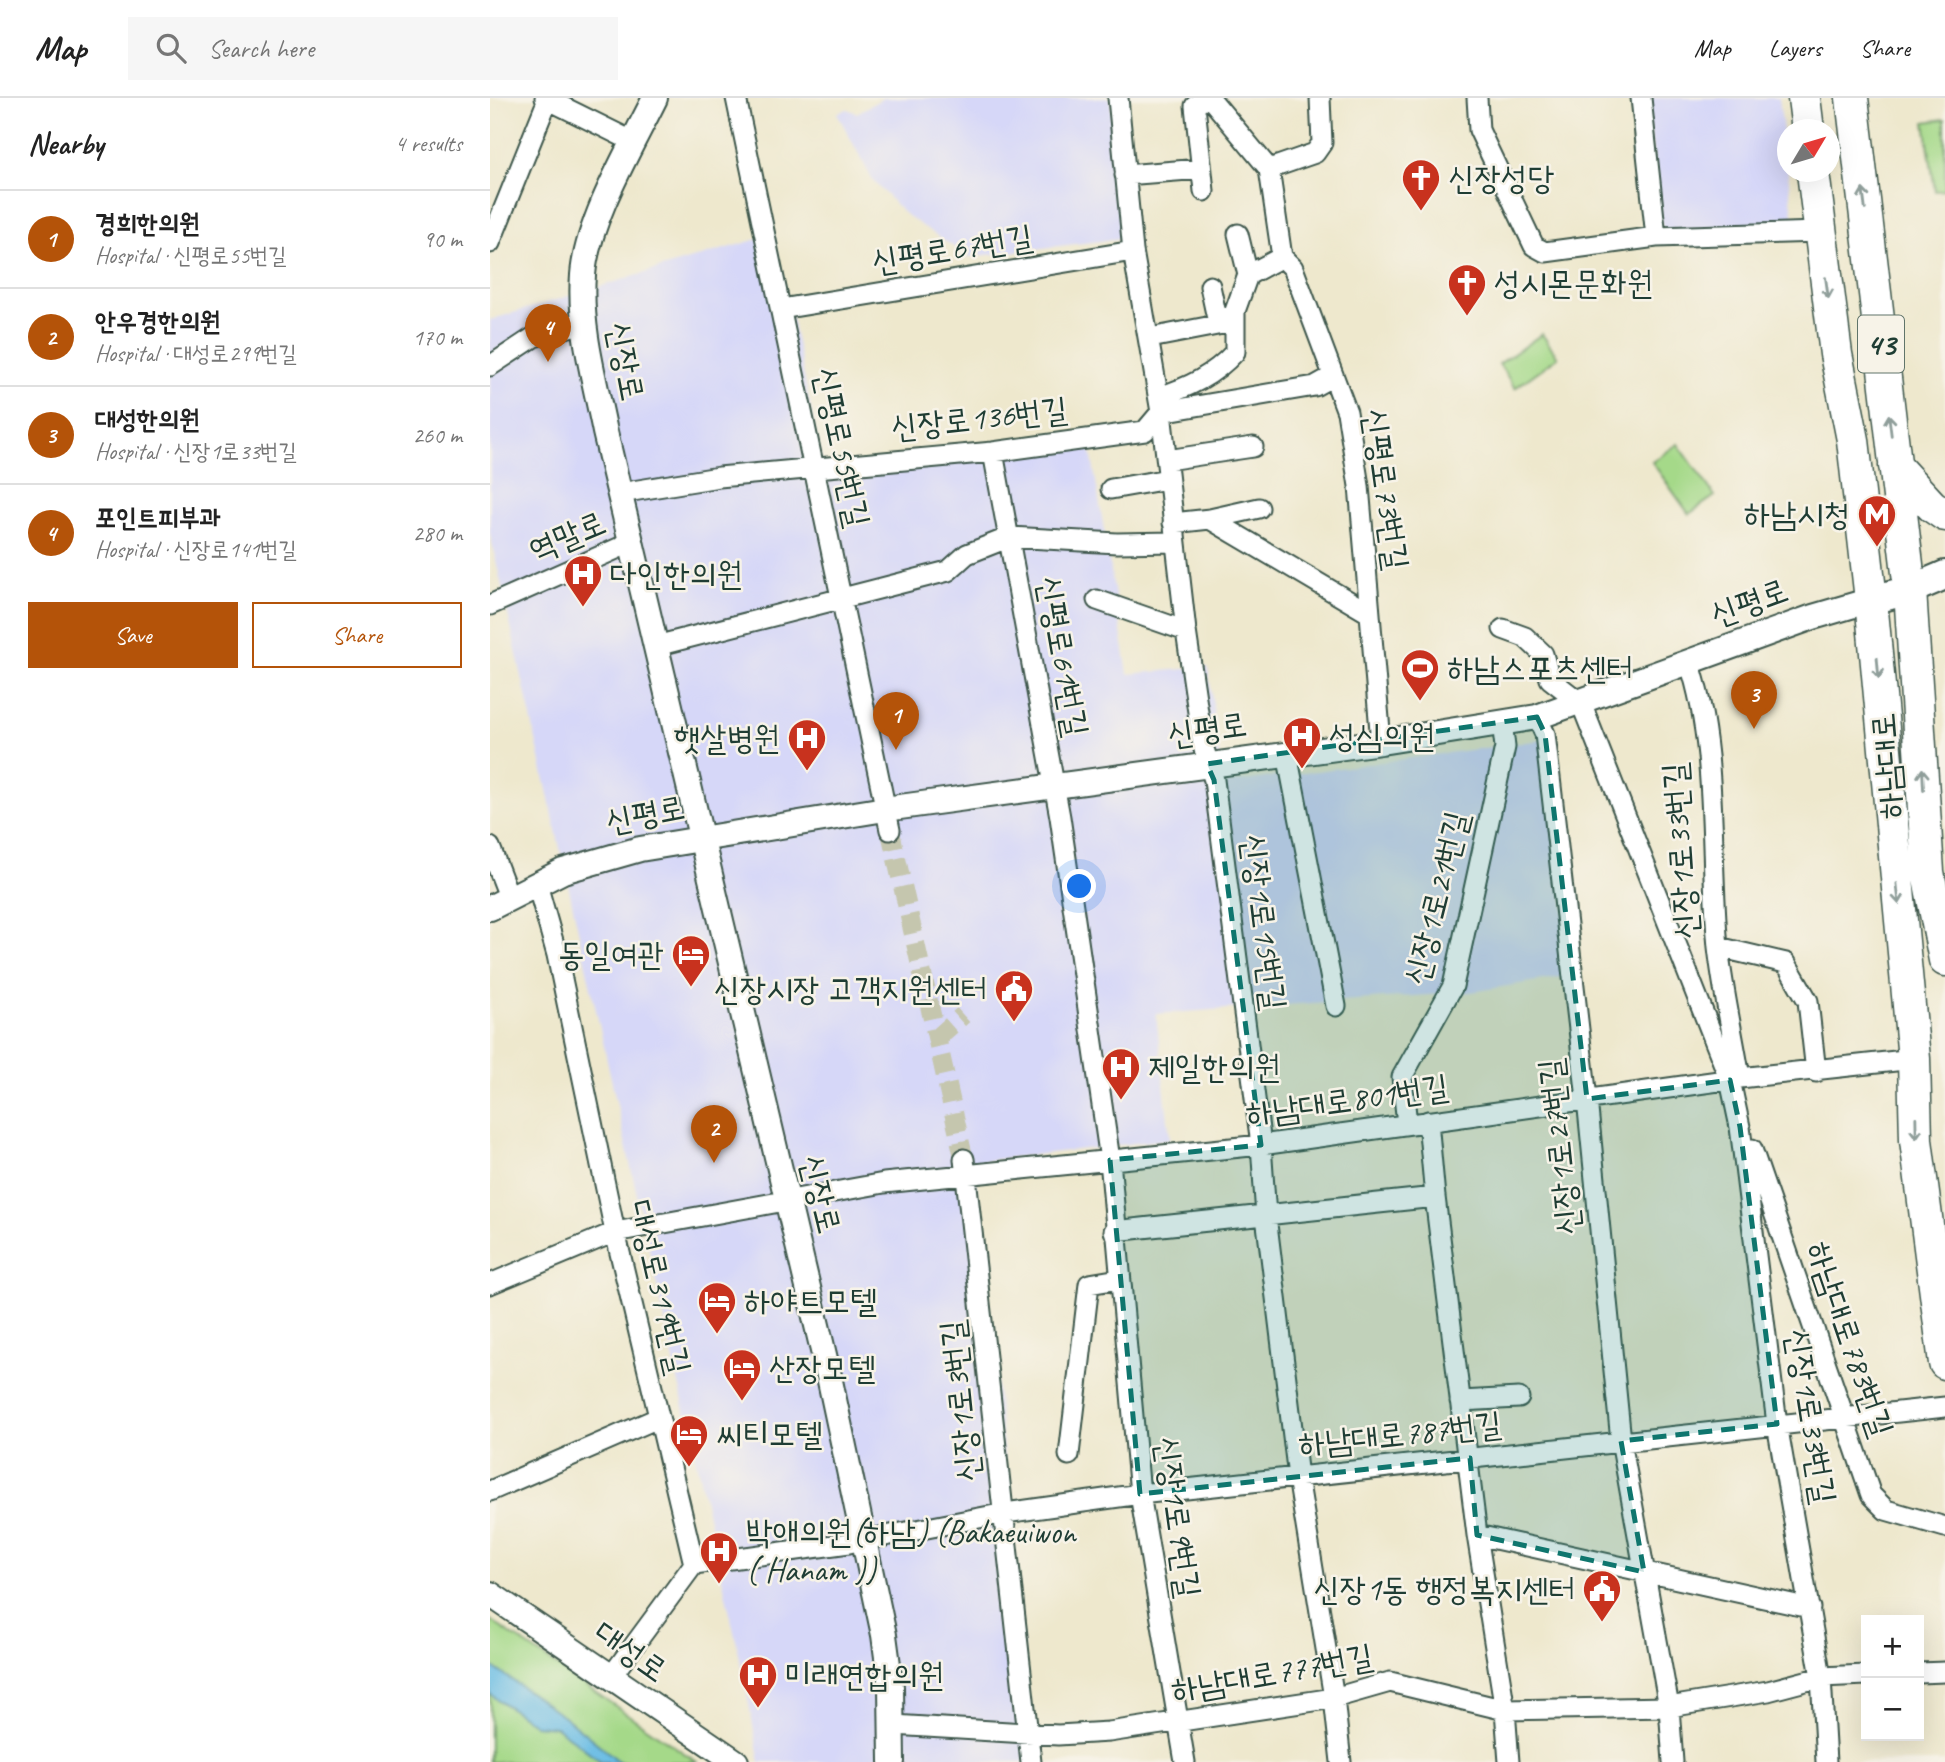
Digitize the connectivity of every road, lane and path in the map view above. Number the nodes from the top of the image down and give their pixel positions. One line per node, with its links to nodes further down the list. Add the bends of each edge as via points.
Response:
1 (655, 98): 12 (street, 신장로)
2 (736, 98): 26 (street, 신평로55번길)
3 (1118, 98): 15 (street)
4 (1208, 98): 13 (street, via 1195,106); 14 (street)
5 (1320, 98): 14 (street, via 1322,143 1315,153)
6 (1477, 98): 20 (street, via 1479,130 1534,246 1545,252)
7 (1641, 98): 20 (street)
8 (1804, 98): 11 (main road)
9 (1852, 98): 35 (main road, 하남대로 / 43, one-way to 9)
10 (546, 99): 12 (street); 21 (street)
11 (1807, 119)
12 (634, 142): 28 (street, 신장로, via 586,253)
13 (1201, 169): 15 (street); 17 (street)
14 (1269, 169): 23 (street, 신평로73번길)
15 (1125, 175): 22 (street)
16 (1814, 182): 18 (main road, 하남대로 / 43)
17 (1204, 191)
18 (1820, 232): 20 (street); 50 (main road, 하남대로 / 43, one-way to 50, via 1853,440)
19 (1238, 234): 24 (street)
20 (1656, 237)
21 (490, 243)
22 (1133, 251): 26 (street, 신평로67번길); 29 (street)
23 (1282, 257): 24 (street); 31 (street, 신평로73번길, via 1293,268)
24 (1248, 275): 27 (street)
25 (1210, 286): 27 (street, via 1216,314)
26 (781, 309): 36 (street, 신평로55번길)
27 (1233, 322): 29 (street); 32 (street, via 1235,352 1193,386)
28 (583, 323): 30 (street, via 534,337); 39 (street, 신장로)
29 (1150, 338): 32 (street)
30 (490, 366)
31 (1333, 376): 32 (street, 신장로136번길, via 1315,386); 52 (street, 신평로73번길, via 1347,412 1359,486)
32 (1160, 405): 34 (street, 신장로136번길, via 1145,431); 37 (street)
33 (1253, 447): 37 (street)
34 (993, 452): 36 (street, 신장로136번길); 44 (street, 신평로61번길)
35 (1895, 466): 41 (main road); 47 (main road, 하남대로 / 43)
36 (812, 468): 39 (street, 신장로136번길); 48 (street, 신평로55번길)
37 (1168, 469): 38 (street); 43 (street)
38 (1111, 489)
39 (620, 493): 45 (street, 신장로)
40 (1259, 508): 42 (street)
41 (1945, 515)
42 (1210, 519): 43 (street); 52 (street)
43 (1173, 533): 44 (street, 신평로61번길, via 1117,543); 54 (street)
44 (1010, 537): 48 (street, 신평로61번길, via 967,554 948,571); 63 (street, 신평로61번길)
45 (632, 542): 51 (street, 역말로); 55 (street, 신장로)
46 (1945, 575): 47 (main road, 신평로)
47 (1910, 590): 50 (main road, 신평로); 70 (main road, 하남대로 / 43, one-way to 47, via 1928,872)
48 (844, 600): 55 (street); 64 (street, 신평로55번길)
49 (1097, 600): 54 (street)
50 (1871, 600): 56 (street, 신평로); 72 (main road, 하남대로 / 43, one-way to 72)
51 (490, 605)
52 (1369, 613): 60 (street, 신평로73번길)
53 (1503, 629): 57 (street, via 1525,637 1542,654 1550,679)
54 (1186, 631): 62 (street)
55 (656, 646): 65 (street, 신장로)
56 (1689, 661): 57 (street, 신평로); 69 (street, 신장1로33번길, via 1711,791)
57 (1581, 703): 58 (street, 신평로); 74 (street)
58 (1537, 717): 59 (street, 신평로); 75 (street, 신장1로27번길, via 1545,734)
59 (1502, 722): 60 (street, 신평로); 77 (street, 신장1로21번길, via 1505,747 1453,986 1402,1077)
60 (1381, 743): 61 (street, 신평로)
61 (1287, 754): 62 (street, 신평로); 71 (street)
62 (1206, 764): 63 (street, 신평로); 79 (street, 신장1로15번길, via 1214,780)
63 (1055, 786): 64 (street, 신평로); 80 (street, 신장1로9번길)
64 (888, 819): 65 (street, 신평로)
65 (703, 839): 67 (street, 신평로, via 613,855); 83 (street, 신장로)
66 (490, 847): 68 (street, 신평로)
67 (537, 884): 68 (street, 신평로); 85 (street, 대성로319번길, via 557,955)
68 (500, 904)
69 (1718, 947): 73 (street, via 1786,963 1808,1001); 74 (street, 신장1로33번길)
70 (1945, 960)
71 (1336, 1006)
72 (1914, 1059): 73 (street, 하남대로801번길); 89 (main road, 하남대로 / 43, one-way to 89, via 1916,1140)
73 (1816, 1072): 74 (street, 하남대로801번길)
74 (1735, 1079): 75 (street, 하남대로801번길); 78 (street, 신장1로33번길)
75 (1587, 1099): 76 (street, 하남대로801번길); 96 (street, 신장1로27번길)
76 (1428, 1121): 77 (street, 하남대로801번길); 82 (street)
77 (1407, 1124): 79 (street, 하남대로801번길)
78 (1741, 1127): 93 (street, 하남대로783번길); 95 (street, 신장1로33번길)
79 (1261, 1144): 80 (street, 하남대로801번길); 84 (street, 신장1로15번길)
80 (1110, 1160): 81 (street, 하남대로801번길); 86 (street, 신장1로9번길)
81 (965, 1167): 83 (street, 하남대로801번길); 102 (street, 신장1로3번길)
82 (1435, 1197): 84 (street); 91 (street)
83 (789, 1201): 85 (street, 하남대로801번길); 105 (street, 신장로)
84 (1266, 1216): 86 (street); 99 (street, 신장1로15번길)
85 (615, 1231): 88 (street, 하남대로801번길); 94 (street, 대성로319번길)
86 (1114, 1231): 87 (street, 신장1로9번길)
87 (1119, 1279): 97 (street, via 1089,1283); 101 (street, 신장1로9번길)
88 (490, 1284)
89 (1945, 1363)
90 (1519, 1398): 91 (street)
91 (1460, 1401): 98 (street)
92 (1945, 1407): 93 (street, 하남대로787번길)
93 (1842, 1417): 95 (street, 하남대로787번길); 103 (street, 하남대로783번길, via 1871,1494 1886,1510)
94 (658, 1419): 100 (street); 106 (street, 대성로319번길)
95 (1777, 1424): 96 (street, 하남대로787번길); 109 (street, 신장1로33번길)
96 (1621, 1441): 98 (street, 하남대로787번길); 107 (street, 신장1로27번길)
97 (1069, 1455)
98 (1470, 1458): 99 (street, 하남대로787번길); 104 (street)
99 (1298, 1477): 101 (street, 하남대로787번길); 115 (street, 신장1로15번길)
100 (490, 1491)
101 (1140, 1494): 102 (street, 하남대로787번길); 118 (street, 신장1로9번길)
102 (1005, 1513): 105 (street, 하남대로787번길); 120 (street, 신장1로3번길)
103 (1945, 1527)
104 (1477, 1535): 107 (street); 117 (street)
105 (864, 1539): 106 (street, 하남대로787번길); 119 (street, 신장로, via 884,1635)
106 (694, 1564): 114 (street)
107 (1643, 1572): 109 (street); 116 (street, 신장1로27번길)
108 (490, 1594): 114 (street, 대성로)
109 (1810, 1608): 113 (street, 신장1로33번길)
110 (1945, 1672): 111 (street)
111 (1924, 1673)
112 (1861, 1675): 113 (street, 하남대로777번길)
113 (1821, 1676): 116 (street, 하남대로777번길, via 1768,1691); 128 (street, 신장1로33번길)
114 (610, 1678): 121 (street, 대성로)
115 (1334, 1698): 117 (street, 하남대로777번길, via 1390,1682); 118 (street, 하남대로777번길); 125 (street, 신장1로15번길)
116 (1669, 1707): 117 (street, 하남대로777번길); 127 (street, 신장1로27번길)
117 (1504, 1710): 126 (street)
118 (1179, 1723): 120 (street, 하남대로777번길, via 1109,1732); 124 (street, 신장1로9번길)
119 (893, 1725): 120 (street, 하남대로777번길); 122 (street, 신장로)
120 (1027, 1733): 123 (street, 신장1로3번길)
121 (736, 1762)
122 (892, 1762)
123 (1031, 1762)
124 (1185, 1762)
125 (1341, 1762)
126 (1509, 1762)
127 (1673, 1762)
128 (1826, 1762)

